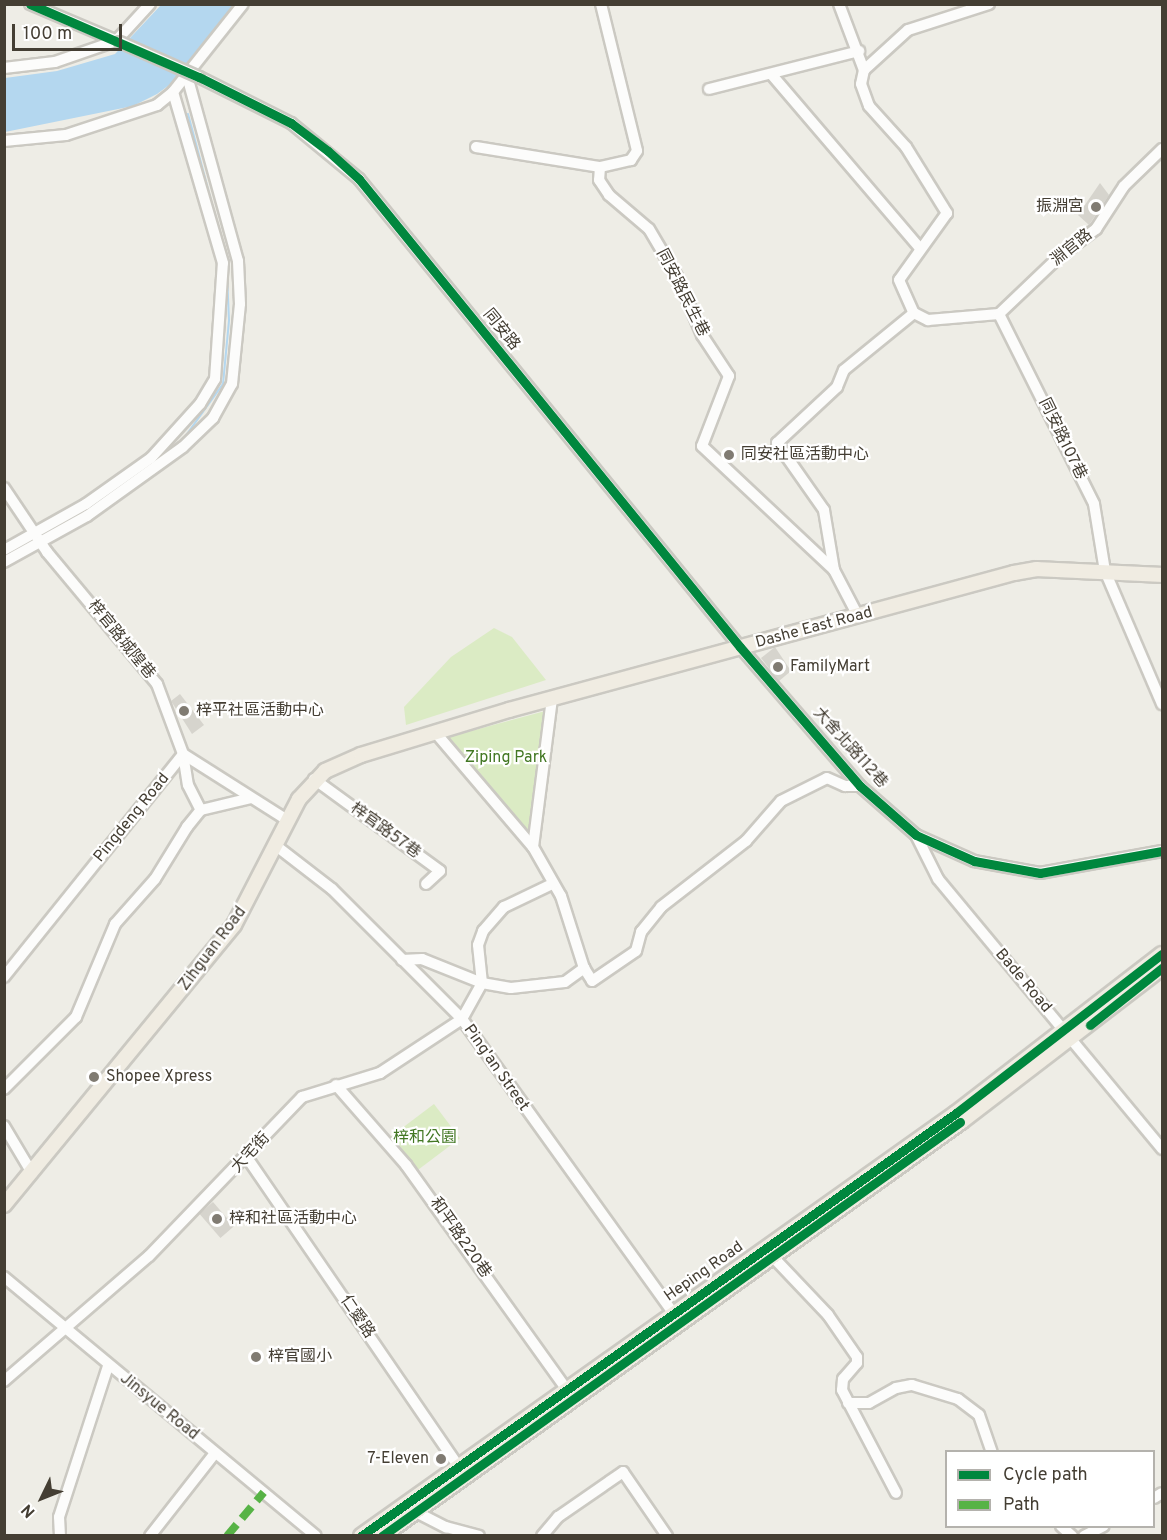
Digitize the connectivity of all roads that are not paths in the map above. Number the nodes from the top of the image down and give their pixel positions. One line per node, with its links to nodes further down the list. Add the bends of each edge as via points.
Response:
1 (150, 4): 7 (street)
2 (243, 4): 12 (street)
3 (602, 4): 18 (street, via 637,152 631,160)
4 (839, 4): 8 (street)
5 (988, 4): 10 (street, via 908,30)
6 (34, 5): 7 (street, 同安路)
7 (118, 41): 9 (street, via 55,62); 30 (street, 同安路, bridge, via 291,123 358,179)
8 (859, 51): 10 (street); 11 (street)
9 (4, 68)
10 (864, 70): 19 (street, via 861,84 869,106 906,147 947,213 945,223)
11 (772, 75): 13 (street); 19 (street)
12 (187, 76): 14 (street); 23 (street, via 238,261 240,304 232,384 213,418 183,447 87,516)
13 (709, 89)
14 (173, 92): 15 (street, via 140,112 66,135); 23 (street, via 223,263 219,366 210,390 162,449)
15 (4, 141)
16 (476, 147): 18 (street)
17 (1162, 149): 21 (street, 淵官路, via 1124,186 1096,229 1061,255)
18 (600, 167): 26 (street, 同安路民生巷, via 602,188 649,229 679,280 702,335 728,371 702,446)
19 (920, 248): 20 (street, via 899,279)
20 (914, 313): 21 (street, via 928,320); 26 (street, via 844,370 837,387 777,443 824,510)
21 (999, 314): 27 (street, 同安路107巷, via 1094,504)
22 (4, 488): 23 (street, 梓官路城隍巷)
23 (37, 538): 24 (street); 25 (street); 34 (street, 梓官路城隍巷, via 157,684)
24 (4, 550)
25 (4, 562)
26 (834, 570): 29 (street)
27 (1105, 571): 28 (main road, Dashe East Road); 29 (main road, Dashe East Road, via 1026,571); 32 (street, 同安路107巷)
28 (1162, 575)
29 (858, 616): 30 (main road, Dashe East Road)
30 (740, 647): 31 (main road, Dashe East Road); 36 (street, 大舍北路112巷)
31 (552, 698): 33 (main road, Dashe East Road); 42 (street)
32 (1162, 704)
33 (435, 732): 35 (main road, Zihguan Road, via 348,760); 42 (street)
34 (183, 754): 37 (street); 38 (street, 梓官路城隍巷, via 188,785); 50 (street, Pingdeng Road)
35 (314, 779): 39 (main road, Zihguan Road); 44 (street, 梓官路57巷, via 440,871)
36 (860, 786): 40 (street, 大舍北路112巷); 48 (street, via 845,786 827,778 814,780 795,798 781,801 746,841 661,907 641,932 636,951 592,981)
37 (251, 798): 38 (street); 39 (street)
38 (201, 810): 55 (street, via 155,879 115,924 76,1017)
39 (287, 820): 41 (main road, Zihguan Road)
40 (916, 835): 43 (street, 大舍北路112巷, via 974,861 1040,873); 53 (street, Bade Road, via 938,879)
41 (275, 845): 47 (street, Ping'an Street, via 332,889); 59 (main road, Zihguan Road, via 234,925)
42 (533, 847): 45 (street)
43 (1162, 851)
44 (426, 884)
45 (552, 884): 48 (street, via 567,908); 51 (street, via 504,908 487,925 478,945)
46 (1162, 954): 53 (main road)
47 (402, 960): 51 (street, via 422,959); 52 (street, Ping'an Street)
48 (584, 968): 51 (street, via 565,982 511,988)
49 (1162, 968): 53 (main road)
50 (4, 977)
51 (482, 983): 52 (street)
52 (462, 1019): 54 (street, 大宅街, via 380,1073); 64 (street, Ping'an Street)
53 (1068, 1036): 57 (street, Bade Road); 60 (main road, Heping Road)
54 (336, 1085): 58 (street, 大宅街, via 302,1096); 68 (street, 和平路220巷, via 406,1165)
55 (4, 1089)
56 (4, 1126): 59 (street)
57 (1162, 1149)
58 (248, 1158): 65 (street, 大宅街, via 107,1295); 72 (street, 仁愛路)
59 (32, 1173): 61 (main road, Zihguan Road)
60 (869, 1181): 62 (main road, Heping Road); 64 (main road, Heping Road)
61 (4, 1205)
62 (773, 1257): 64 (main road, Heping Road); 69 (street, via 828,1315 856,1357 857,1363 843,1379)
63 (4, 1277): 65 (street, Jinsyue Road)
64 (677, 1318): 68 (main road, Heping Road)
65 (65, 1328): 66 (street, Jinsyue Road); 67 (street, 大宅街)
66 (108, 1366): 71 (street, Jinsyue Road); 76 (street, via 59,1517)
67 (4, 1381)
68 (570, 1395): 72 (main road, Heping Road)
69 (848, 1403): 70 (street, via 869,1403 896,1388 912,1385 958,1399 979,1415); 73 (street)
70 (991, 1450)
71 (215, 1453): 77 (street); 78 (street, Jinsyue Road)
72 (462, 1472): 74 (main road, Heping Road); 79 (main road, Heping Road)
73 (896, 1493)
74 (416, 1512): 80 (main road, Heping Road); 81 (street, via 446,1527)
75 (1102, 1528): 84 (street)
76 (60, 1536)
77 (150, 1536)
78 (316, 1536)
79 (361, 1536)
80 (382, 1536)
81 (479, 1536)
82 (542, 1536): 83 (street, via 558,1517 623,1472)
83 (667, 1536)
84 (1084, 1536)

